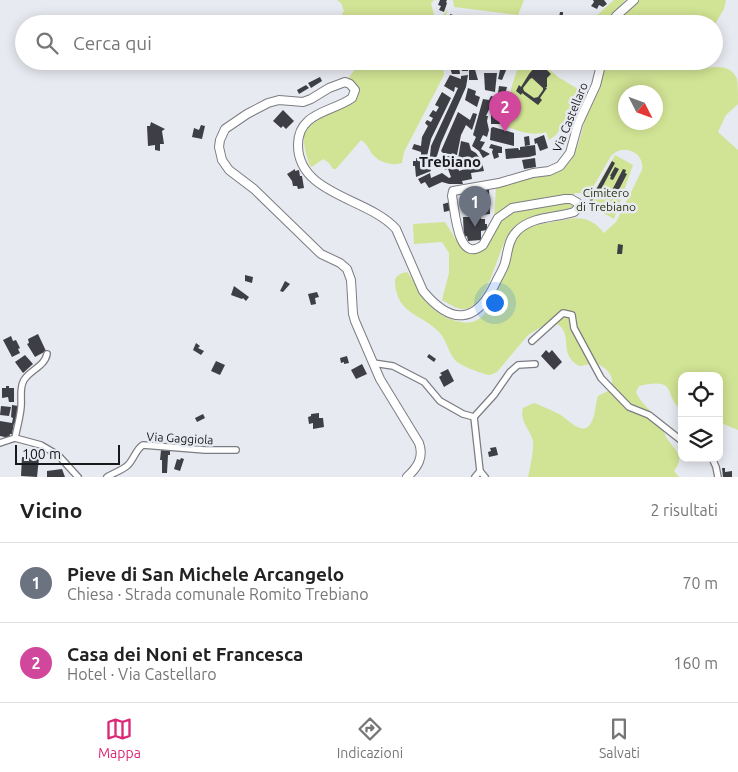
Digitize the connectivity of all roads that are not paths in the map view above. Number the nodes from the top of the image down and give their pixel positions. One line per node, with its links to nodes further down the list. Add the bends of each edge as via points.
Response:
1 (634, 0): 2 (street)
2 (617, 15)
3 (600, 70): 6 (street, Via Castellaro, via 570,153 556,168 452,193 459,236 470,248 483,245 498,218 512,208 565,199 578,203 574,212 532,221 517,231 510,241 491,292 470,315 451,313 423,292 390,222 323,186 303,166 298,151 302,128 309,120 352,98 355,90 350,84 337,84 303,102 280,100 268,103 225,129 219,146 229,170 254,189 321,254 347,269 352,280 353,314)
4 (532, 341): 9 (street, via 563,313 572,315 574,328 601,378 629,407 649,415)
5 (47, 354): 10 (street, via 43,363 30,372 21,386)
6 (373, 363): 8 (street, via 392,366 424,382 440,401); 17 (street, via 422,450 419,463)
7 (535, 364): 8 (street, via 518,365)
8 (474, 417): 14 (street)
9 (678, 437)
10 (15, 438): 11 (street); 15 (street, via 49,449)
11 (0, 443)
12 (236, 450): 16 (street, Via Gaggiola, via 143,445 125,468)
13 (713, 462): 20 (street)
14 (480, 471): 18 (street); 19 (street)
15 (78, 477)
16 (107, 477)
17 (407, 477)
18 (475, 477)
19 (484, 477)
20 (718, 477)

